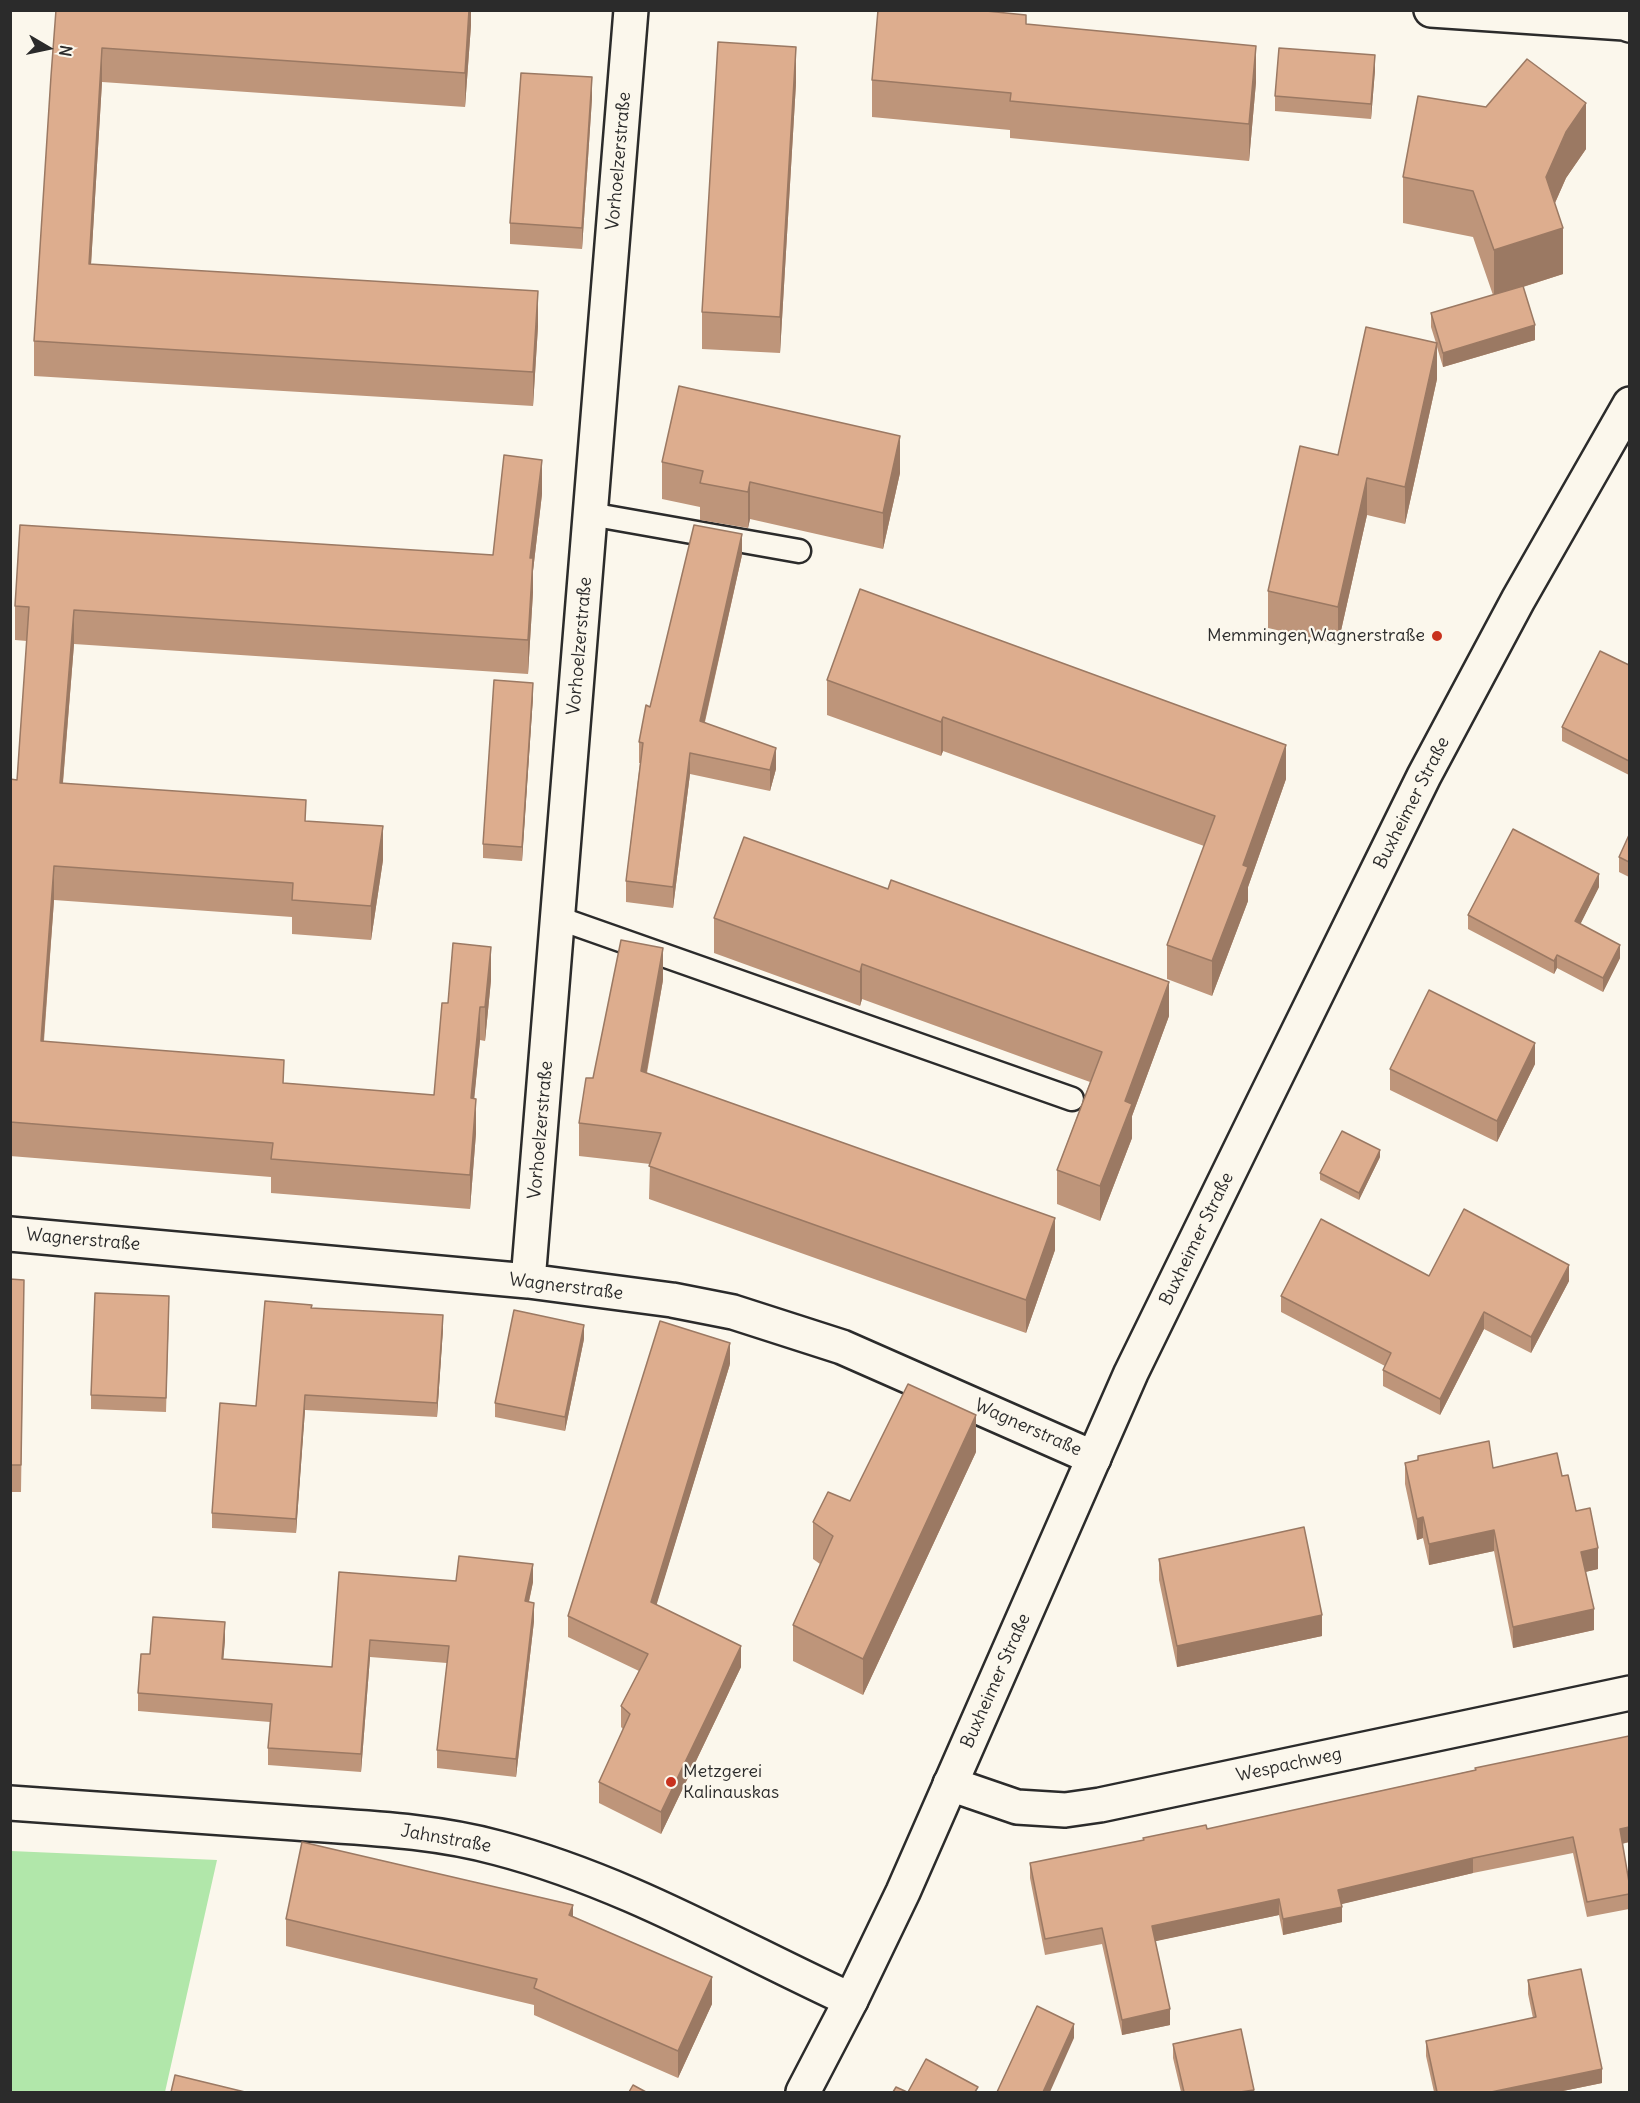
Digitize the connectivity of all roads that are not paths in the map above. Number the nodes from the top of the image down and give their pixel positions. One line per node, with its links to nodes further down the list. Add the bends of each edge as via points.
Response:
1 (631, 10): 5 (street, Vorhoelzerstraße)
2 (1431, 10): 3 (street)
3 (1629, 25)
4 (1629, 404): 11 (street, Buxheimer Straße, via 1424,776 1131,1373)
5 (591, 514): 6 (lane); 7 (street, Vorhoelzerstraße)
6 (799, 551)
7 (558, 918): 8 (lane); 10 (street, Vorhoelzerstraße)
8 (1072, 1099)
9 (10, 1234): 10 (street, Wagnerstraße)
10 (528, 1281): 11 (street, Wagnerstraße, via 672,1300 783,1327 901,1371)
11 (1094, 1458): 13 (street, Buxheimer Straße)
12 (1629, 1693): 13 (street, Wespachweg, via 1065,1810 1017,1807)
13 (950, 1784): 15 (street, Buxheimer Straße)
14 (10, 1803): 15 (street, Jahnstraße, via 401,1831 497,1847 623,1890)
15 (851, 2000): 16 (street, Buxheimer Straße)
16 (803, 2092)

